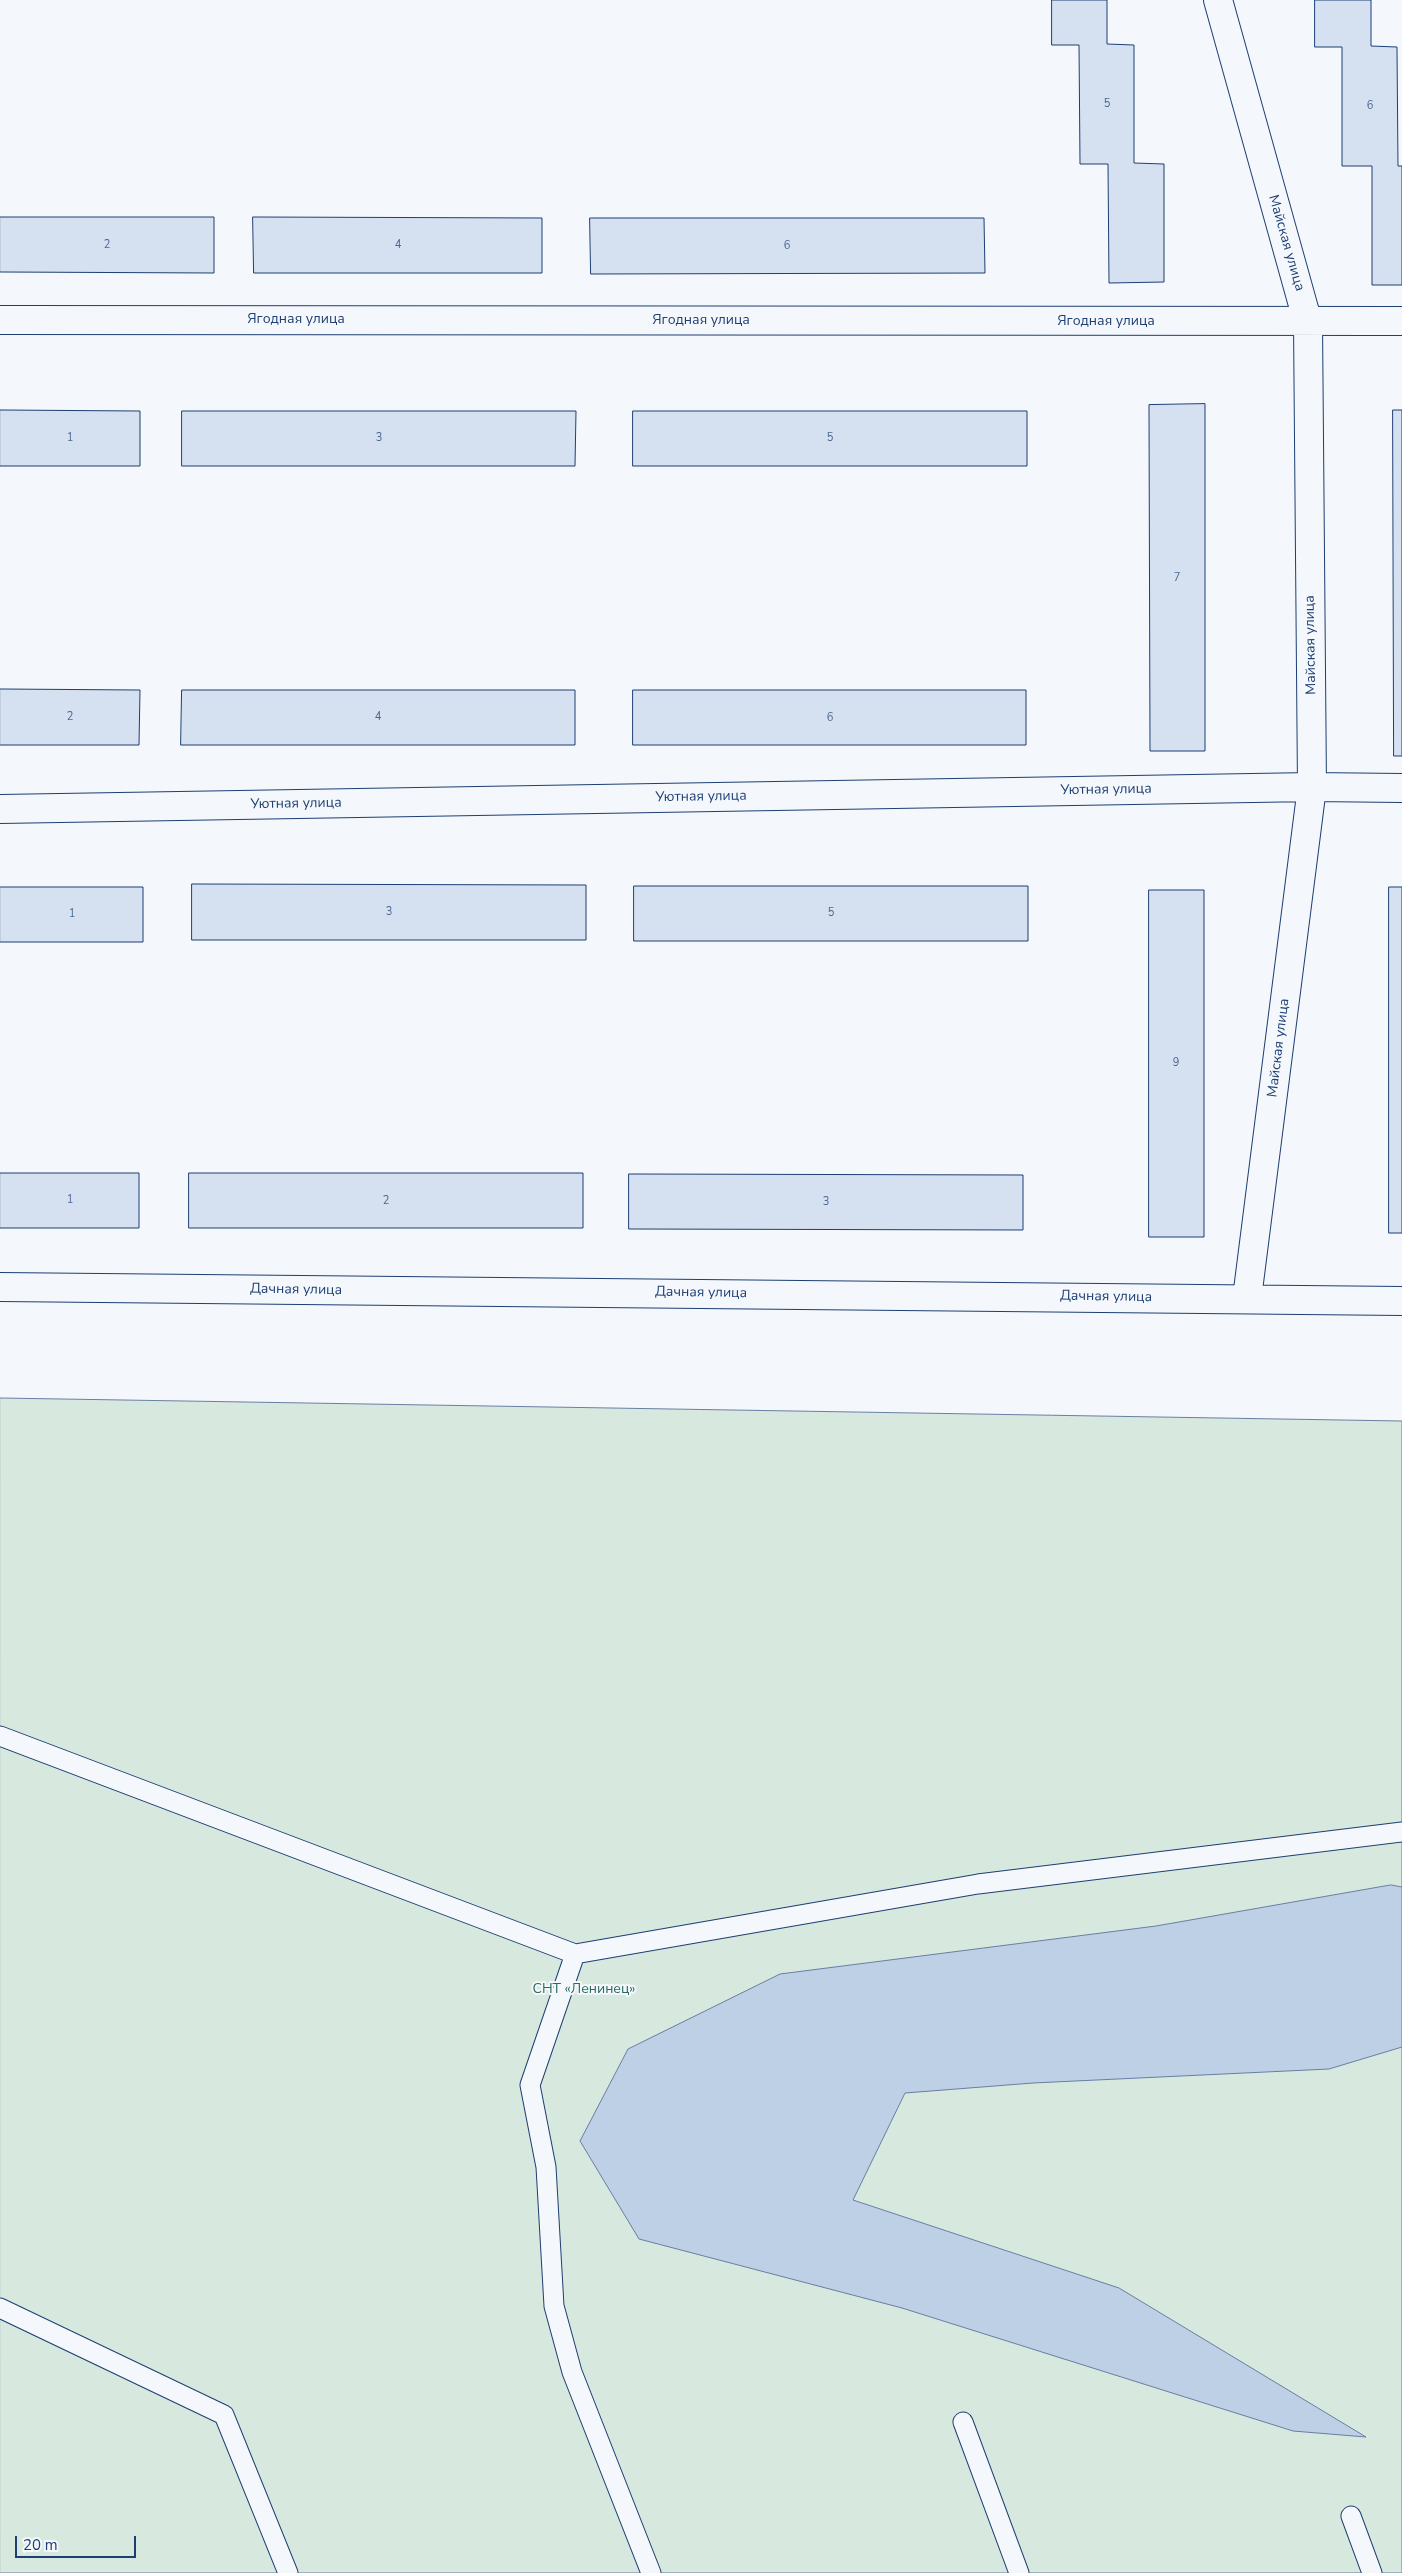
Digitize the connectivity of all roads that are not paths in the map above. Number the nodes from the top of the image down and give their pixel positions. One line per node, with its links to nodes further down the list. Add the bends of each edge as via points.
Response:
1 (1218, 0): 4 (street, Майская улица)
2 (0, 320): 4 (street, Ягодная улица)
3 (1402, 321): 4 (street, Ягодная улица)
4 (1308, 322): 5 (street, Майская улица)
5 (1312, 786): 6 (street, Уютная улица); 7 (street, Уютная улица); 9 (street, Майская улица)
6 (1402, 788)
7 (0, 809)
8 (0, 1287): 9 (street, Дачная улица)
9 (1247, 1298): 10 (street, Дачная улица)
10 (1402, 1301)
11 (0, 1736): 13 (lane)
12 (1402, 1832): 13 (lane, via 978,1884)
13 (575, 1954): 18 (lane, via 530,2085 546,2167 554,2306 572,2372)
14 (0, 2308): 17 (lane, via 224,2415)
15 (963, 2422): 19 (lane)
16 (1350, 2516): 20 (lane)
17 (288, 2573)
18 (650, 2573)
19 (1019, 2573)
20 (1372, 2573)

